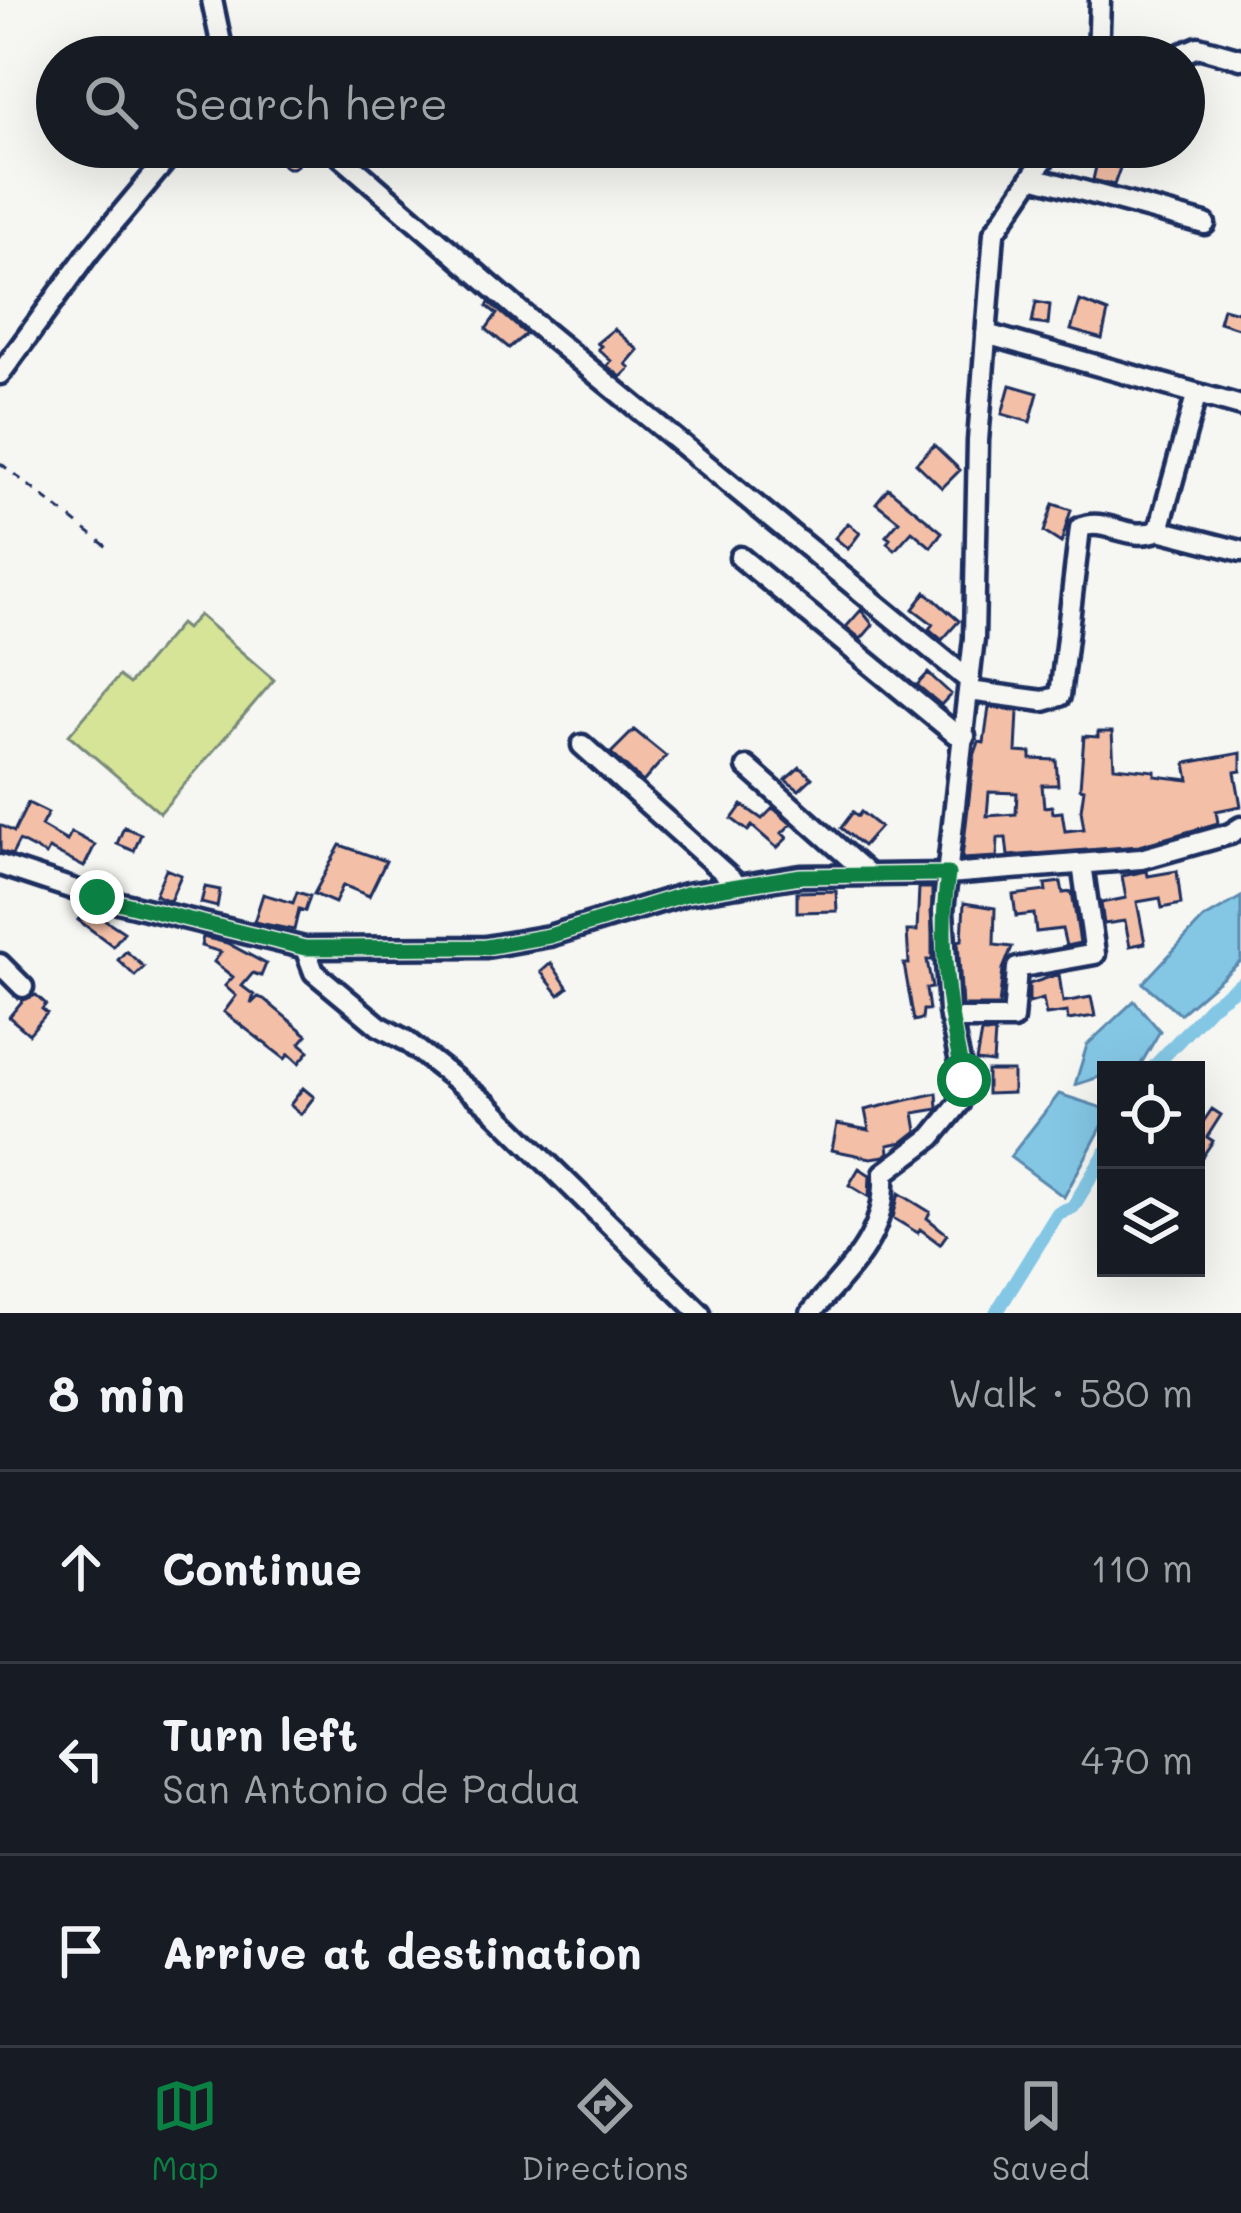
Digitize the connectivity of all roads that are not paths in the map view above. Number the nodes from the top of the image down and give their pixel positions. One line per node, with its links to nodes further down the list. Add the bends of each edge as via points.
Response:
1 (212, 0): 3 (street)
2 (1100, 0): 4 (street)
3 (220, 36)
4 (1099, 36)
5 (1205, 49): 6 (street)
6 (1241, 59)
7 (159, 168): 13 (street)
8 (354, 168): 19 (street)
9 (1038, 168): 10 (street)
10 (1032, 177): 11 (street); 12 (street, via 994,233)
11 (1205, 224)
12 (986, 334): 14 (street); 19 (street)
13 (0, 374)
14 (1196, 396): 15 (street); 16 (street)
15 (1241, 406)
16 (1159, 530): 17 (street); 19 (street, via 1140,537 1080,528 1060,696 1043,701)
17 (1241, 551)
18 (740, 557): 20 (street)
19 (970, 686): 20 (street)
20 (965, 736): 27 (street)
21 (582, 745): 28 (street)
22 (747, 767): 26 (street)
23 (1241, 827): 24 (street, via 1158,856)
24 (1082, 864): 27 (street); 32 (street, via 1095,954 1017,968 1012,1018)
25 (0, 866): 29 (street)
26 (869, 874): 27 (street); 28 (street)
27 (948, 874): 32 (street, via 943,956)
28 (739, 886): 29 (street, via 486,947)
29 (305, 948): 33 (street, via 314,972 488,1106)
30 (0, 964): 31 (street)
31 (23, 987)
32 (950, 1019): 34 (street, via 964,1080 958,1104 932,1137 884,1173 876,1231)
33 (700, 1313)
34 (812, 1313)

